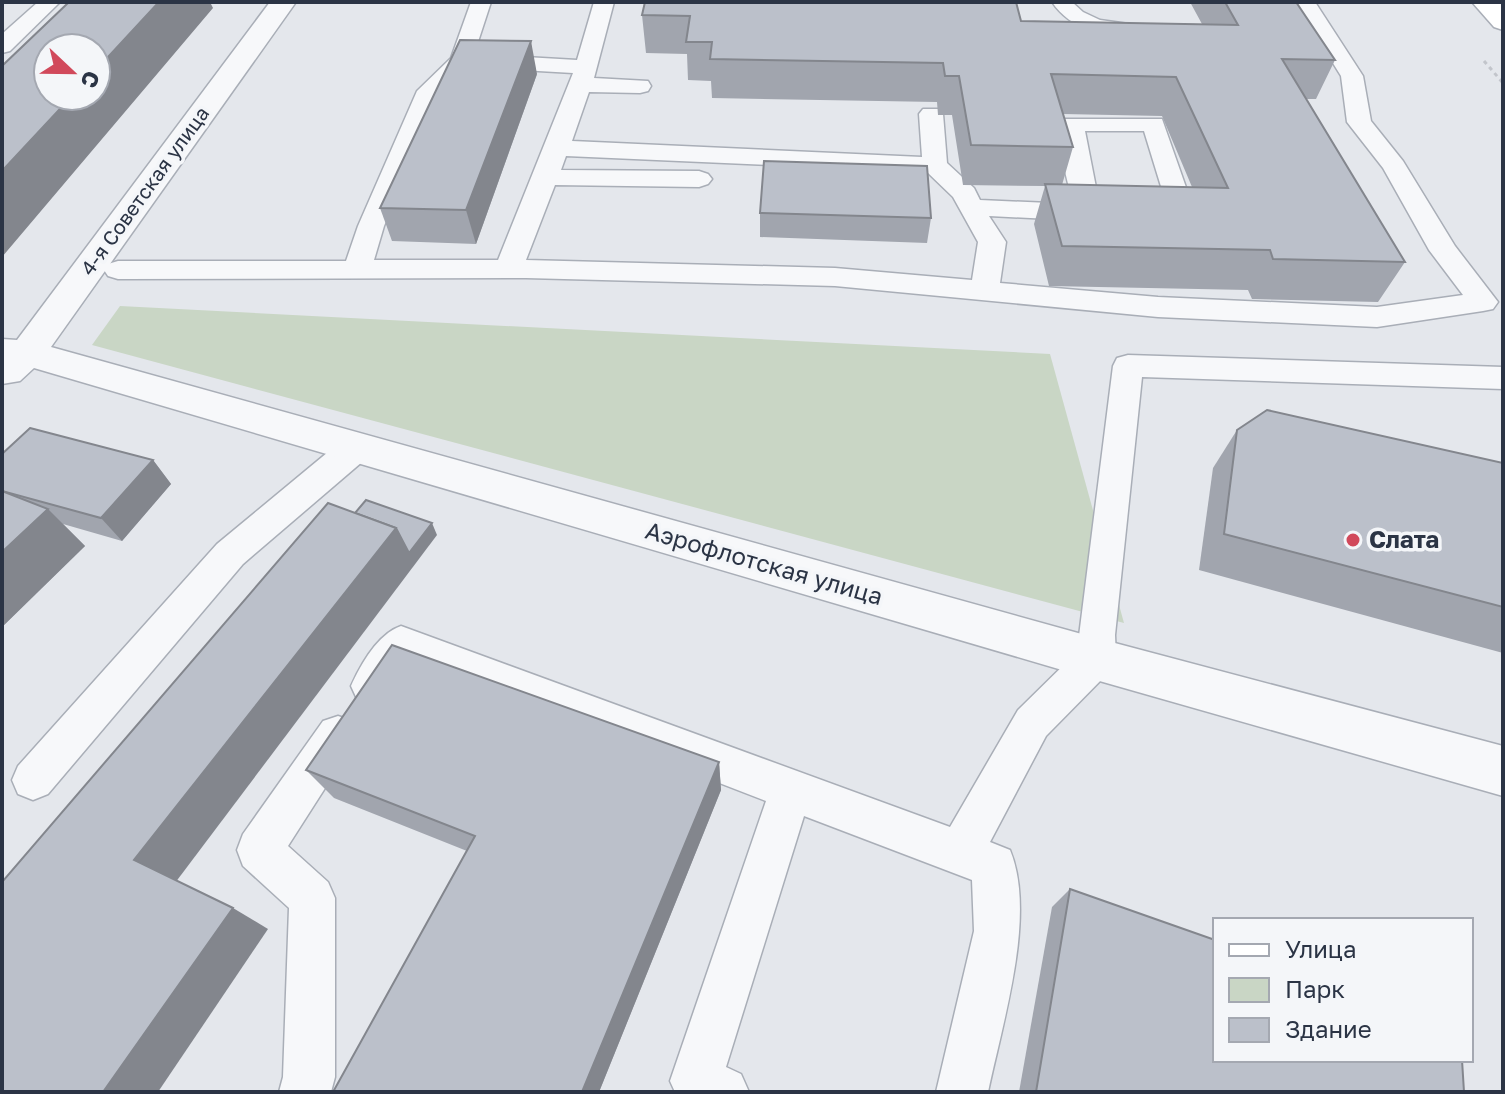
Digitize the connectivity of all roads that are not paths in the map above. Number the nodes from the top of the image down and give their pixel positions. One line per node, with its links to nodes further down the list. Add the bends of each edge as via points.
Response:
1 (50, 2): 10 (lane)
2 (283, 2): 25 (street, 4-я Советская улица)
3 (481, 2): 11 (lane)
4 (604, 2): 12 (lane)
5 (1062, 2): 9 (lane, via 1067,12 1099,28)
6 (1305, 2): 24 (lane, via 1352,76 1359,122 1483,302 1377,317 1158,307)
7 (1485, 2): 8 (street)
8 (1503, 22)
9 (1161, 34)
10 (2, 46)
11 (461, 60): 12 (lane); 23 (lane, via 429,91)
12 (583, 76): 13 (lane); 15 (lane)
13 (640, 86)
14 (931, 114): 16 (lane)
15 (557, 148): 16 (lane); 17 (lane)
16 (934, 165): 19 (lane, via 965,194)
17 (546, 177): 18 (lane); 21 (lane)
18 (699, 179)
19 (970, 207): 20 (lane, via 1100,214 1074,150 1072,124 1154,124 1182,213); 24 (lane, via 992,242)
20 (1138, 214)
21 (508, 269): 23 (lane); 24 (lane, via 835,277)
22 (118, 270): 23 (lane)
23 (357, 270)
24 (985, 291)
25 (10, 360): 27 (street, Аэрофлотская улица)
26 (1503, 378): 28 (lane, via 1128,366)
27 (357, 447): 28 (street, Аэрофлотская улица); 30 (lane, via 230,554)
28 (1096, 659): 29 (street, Аэрофлотская улица); 32 (lane, via 1032,723)
29 (1503, 771)
30 (33, 780)
31 (791, 790): 32 (lane); 33 (lane, via 401,643 259,850 312,898); 34 (lane, via 696,1081)
32 (960, 853): 35 (lane, via 994,866 997,931)
33 (305, 1092)
34 (723, 1092)
35 (962, 1092)

